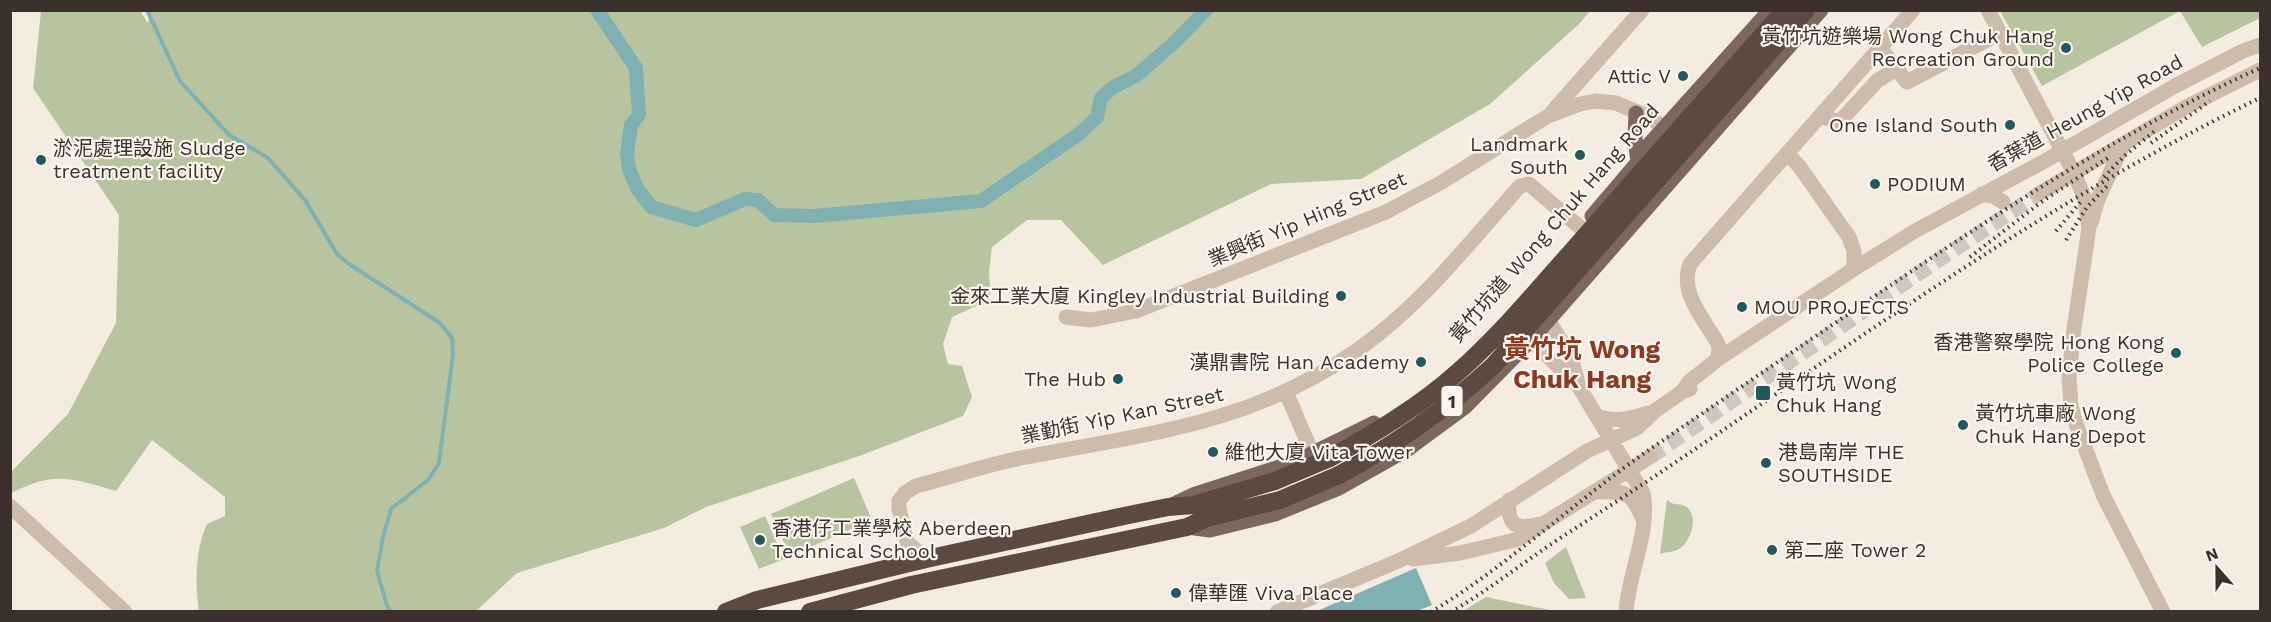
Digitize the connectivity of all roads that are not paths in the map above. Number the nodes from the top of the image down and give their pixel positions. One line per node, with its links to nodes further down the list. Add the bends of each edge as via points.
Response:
1 (1641, 10): 14 (street)
2 (1770, 10): 16 (main road, 黃竹坑道 Wong Chuk Hang Road)
3 (1785, 10): 48 (highway, 1, bridge, via 1516,315 1457,373 1402,415 1330,458 1275,482 1194,505)
4 (1806, 10): 52 (highway, 1, bridge, via 1493,366 1469,388 1415,430 1339,475 1280,500 1207,518)
5 (1821, 10): 20 (main road)
6 (1913, 10): 10 (street)
7 (1988, 10): 8 (street)
8 (2000, 33): 11 (street, via 1907,82); 18 (street)
9 (2260, 45): 18 (street, 香葉道 Heung Yip Road, via 2175,86)
10 (1880, 48): 11 (street); 15 (street)
11 (1897, 69): 15 (street, via 1878,80 1842,119)
12 (2260, 70): 17 (street, via 2186,107)
13 (1636, 113): 14 (street, via 1616,103 1596,101); 16 (street, via 1643,126); 21 (main road)
14 (1548, 116): 31 (street, 業興街 Yip Hing Street, via 1386,212 1136,311 1091,320)
15 (1820, 116): 19 (street)
16 (1661, 133): 20 (main road); 21 (main road, 黃竹坑道 Wong Chuk Hang Road)
17 (2123, 145): 22 (street); 27 (street, via 2098,199)
18 (2062, 151): 22 (street); 24 (street, 香葉道 Heung Yip Road)
19 (1787, 153): 29 (street, via 1849,237); 35 (street, via 1695,257 1687,272 1687,289 1717,342)
20 (1690, 160): 23 (main road)
21 (1638, 162): 23 (main road, via 1656,164); 28 (main road, 黃竹坑道 Wong Chuk Hang Road)
22 (2074, 173): 25 (street); 27 (street, via 2085,199)
23 (1666, 186): 32 (main road)
24 (1982, 194): 26 (street); 29 (street, 香葉道 Heung Yip Road)
25 (2040, 194)
26 (2003, 202)
27 (2090, 228): 61 (street, via 2074,329 2069,376 2071,406 2103,495)
28 (1582, 229): 30 (main road, 黃竹坑道 Wong Chuk Hang Road); 37 (street, 業勤街 Yip Kan Street, via 1529,184 1520,186 1428,289 1390,324 1349,356)
29 (1854, 269): 33 (street, 香葉道 Heung Yip Road)
30 (1514, 308): 34 (street); 48 (main road, 黃竹坑道 Wong Chuk Hang Road, via 1456,370 1365,428 1295,462)
31 (1066, 317)
32 (1548, 320): 34 (main road); 36 (street, via 1571,356)
33 (1749, 339): 35 (street, 香葉道 Heung Yip Road); 38 (street, 香葉道 Heung Yip Road, via 1709,376)
34 (1531, 340): 36 (street); 52 (main road, via 1448,421 1359,478 1275,514 1210,530)
35 (1718, 359): 38 (street, 香葉道 Heung Yip Road)
36 (1579, 387): 40 (street)
37 (1286, 392): 42 (street); 54 (street, 業勤街 Yip Kan Street, via 1184,427 1019,459 916,486 904,493 899,509 907,542)
38 (1682, 392): 39 (street, 香葉道 Heung Yip Road)
39 (1656, 410): 40 (street, 香葉道 Heung Yip Road, via 1629,420); 41 (street, 香葉道 Heung Yip Road, via 1637,428)
40 (1599, 417): 41 (street)
41 (1610, 440): 44 (street); 46 (street, 香葉道 Heung Yip Road)
42 (1310, 448)
43 (1650, 457): 44 (street, 香葉道 Heung Yip Road)
44 (1630, 470): 45 (street, 香葉道 Heung Yip Road); 49 (street, via 1644,493)
45 (1596, 492): 49 (street, via 1626,493); 50 (street, 香葉道 Heung Yip Road)
46 (1509, 500): 50 (street, via 1510,520 1519,527); 51 (street, 香葉道 Heung Yip Road)
47 (10, 506): 56 (street)
48 (1168, 507): 54 (highway, 黃竹坑道 Wong Chuk Hang Road / 1)
49 (1643, 519): 60 (street)
50 (1548, 522): 53 (street, 香葉道 Heung Yip Road, via 1519,540)
51 (1471, 526): 53 (street, via 1475,539); 55 (street, 香葉道 Heung Yip Road)
52 (1187, 527): 58 (highway, 1, via 911,585)
53 (1484, 548): 55 (street, 香葉道 Heung Yip Road)
54 (926, 559): 57 (highway, 黃竹坑道 Wong Chuk Hang Road / 1, via 758,600)
55 (1398, 561): 59 (street, 香葉道 Heung Yip Road)
56 (125, 612)
57 (726, 612)
58 (810, 612)
59 (1277, 612)
60 (1626, 612)
61 (2163, 612)

